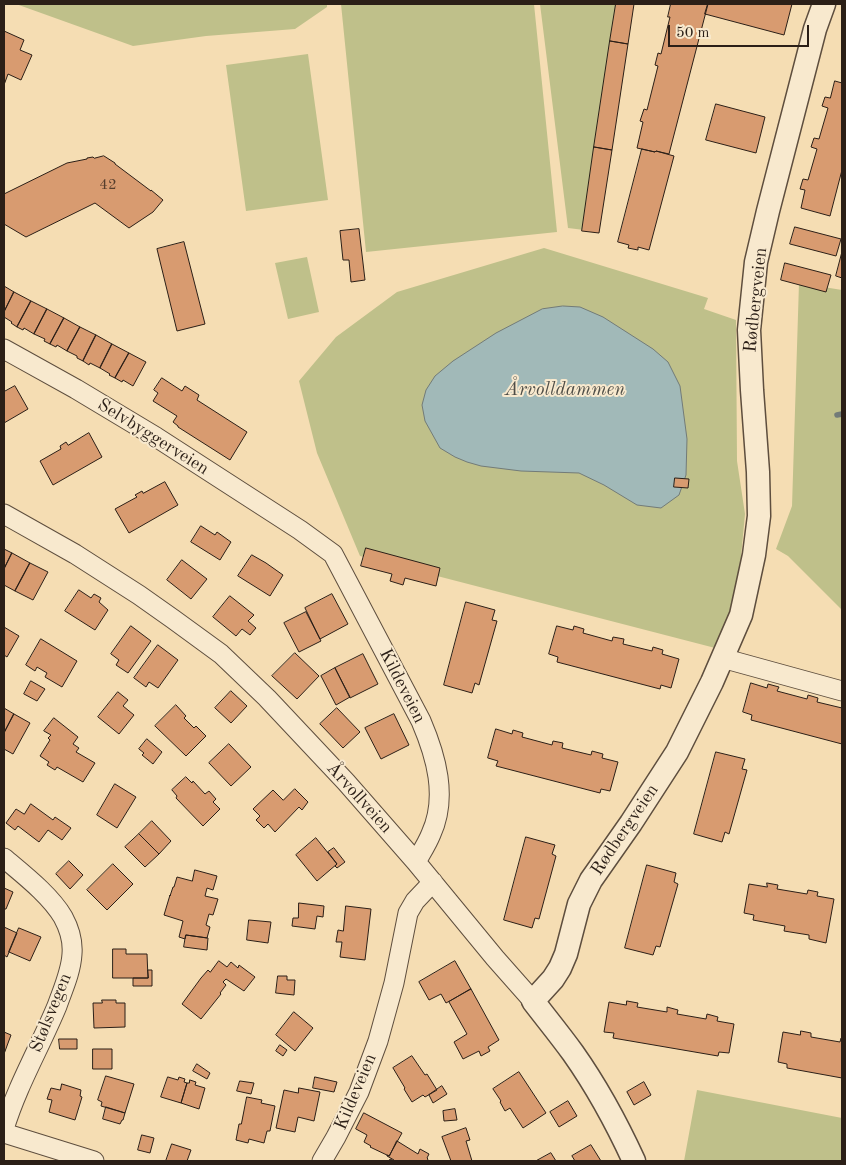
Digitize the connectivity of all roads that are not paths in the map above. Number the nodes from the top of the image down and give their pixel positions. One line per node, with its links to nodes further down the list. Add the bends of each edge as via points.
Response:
1 (824, 4): 5 (street, Rødbergveien, via 756,262 749,348 759,516 741,615)
2 (4, 348): 4 (street, Selvbyggerveien, via 156,437)
3 (4, 514): 8 (street, Årvollveien, via 139,595 220,654 267,698)
4 (300, 530): 8 (street, Kildeveien, via 332,554 430,742 440,795 432,833)
5 (722, 658): 6 (street); 10 (street, Rødbergveien, via 672,761 584,893 560,968)
6 (842, 691)
7 (4, 858): 11 (street, Stølsvegen, via 64,918 72,941 72,955 52,1018 9,1111)
8 (416, 862): 9 (street, Årvollveien)
9 (433, 882): 10 (street, Årvollveien); 14 (street, Kildeveien, via 408,912 378,1041 355,1100)
10 (533, 1001): 15 (street, Årvollveien, via 600,1094)
11 (4, 1129)
12 (4, 1133): 13 (street)
13 (94, 1161)
14 (322, 1161)
15 (634, 1161)

